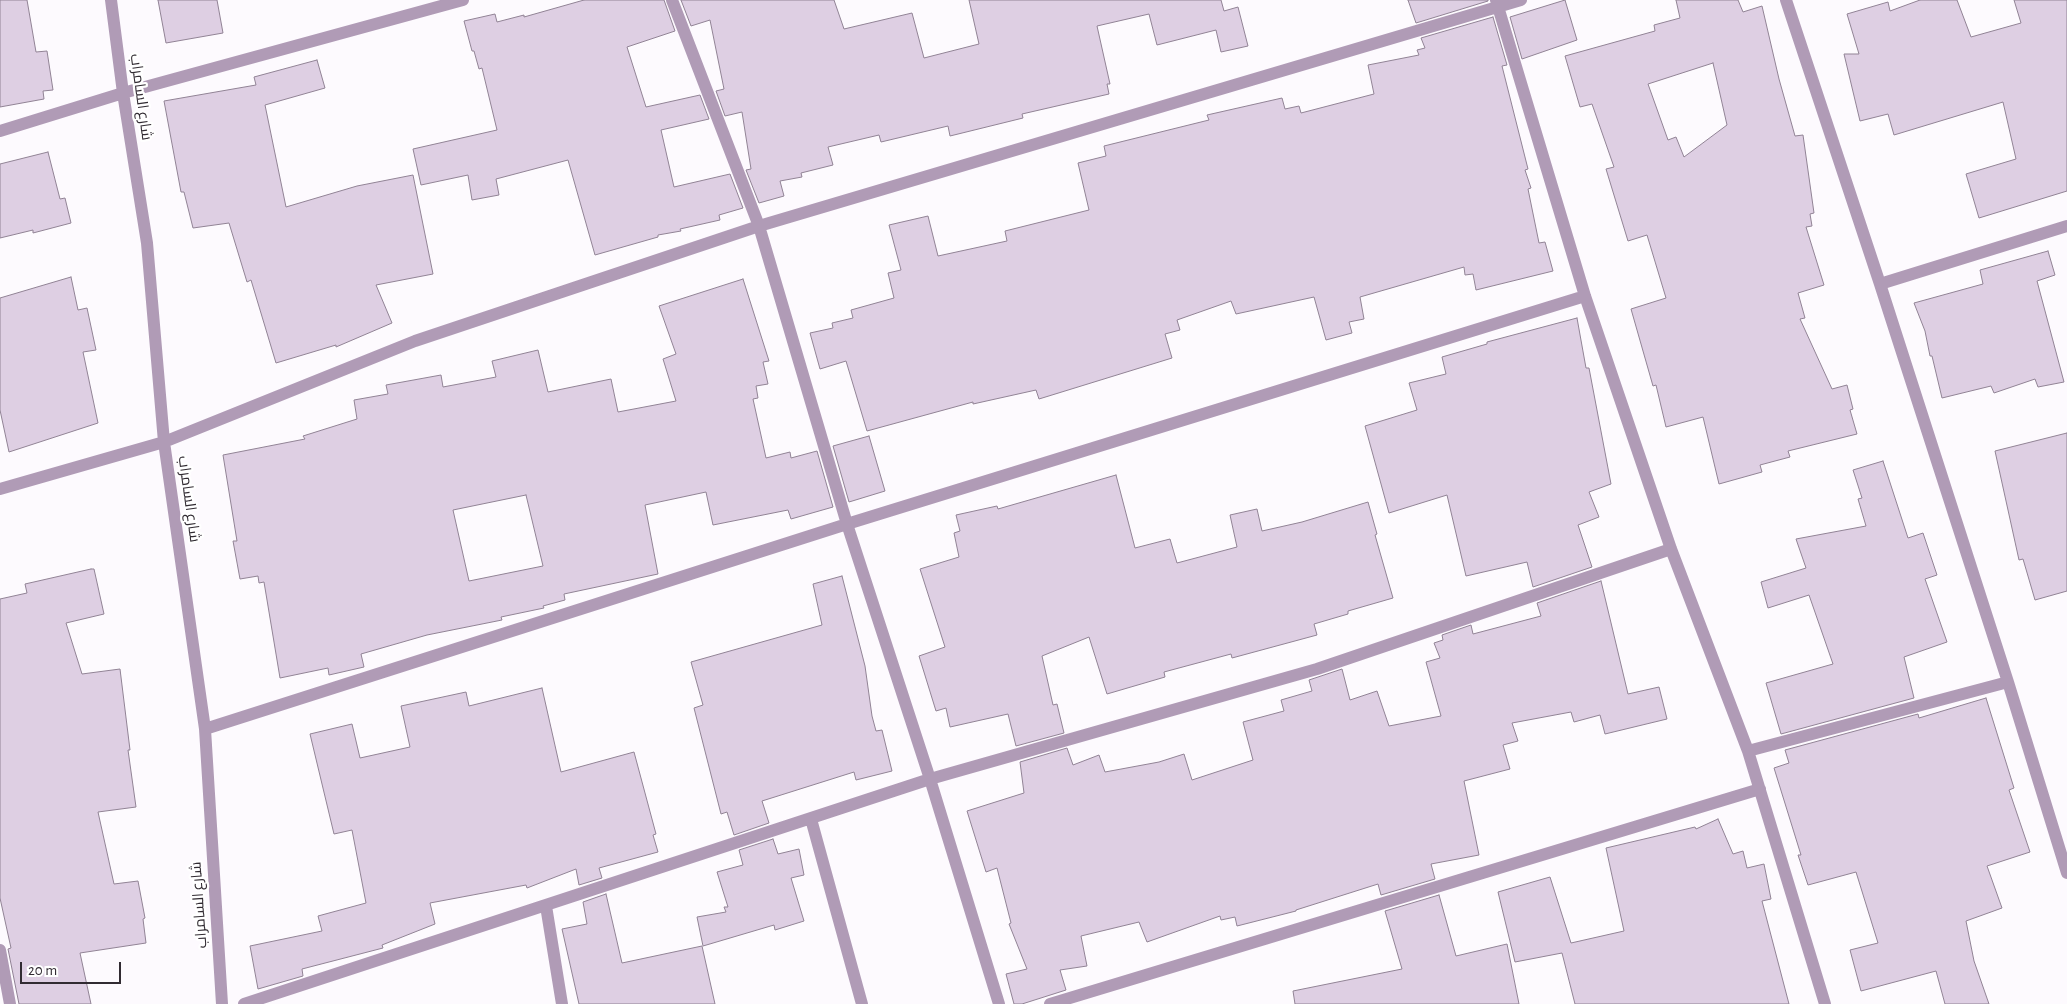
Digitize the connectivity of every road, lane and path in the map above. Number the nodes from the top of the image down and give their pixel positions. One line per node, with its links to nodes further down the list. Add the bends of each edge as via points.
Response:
1 (111, 0): 7 (street, شارع السامراب)
2 (463, 0): 7 (street)
3 (672, 0): 9 (street)
4 (1521, 0): 6 (street)
5 (1786, 0): 11 (street)
6 (1498, 4): 9 (street); 12 (street)
7 (123, 93): 8 (street); 13 (street, شارع السامراب, via 147,243)
8 (0, 131)
9 (759, 226): 13 (street, via 415,341); 15 (street)
10 (2067, 226): 11 (street)
11 (1880, 284): 17 (street)
12 (1585, 296): 15 (street); 16 (street)
13 (164, 442): 14 (street); 18 (street, شارع السامراب)
14 (0, 489)
15 (848, 524): 18 (street); 20 (street)
16 (1671, 549): 19 (street); 20 (street, via 1317,669)
17 (2008, 682): 19 (street); 23 (street)
18 (205, 730): 27 (street, شارع السامراب)
19 (1748, 750): 21 (street)
20 (930, 779): 22 (street); 31 (street)
21 (1760, 789): 32 (street); 33 (street)
22 (811, 819): 24 (street); 30 (street)
23 (2067, 873)
24 (546, 906): 28 (street); 29 (street)
25 (0, 950): 26 (street)
26 (10, 1004)
27 (222, 1004)
28 (244, 1004)
29 (562, 1004)
30 (862, 1004)
31 (999, 1004)
32 (1050, 1004)
33 (1825, 1004)

